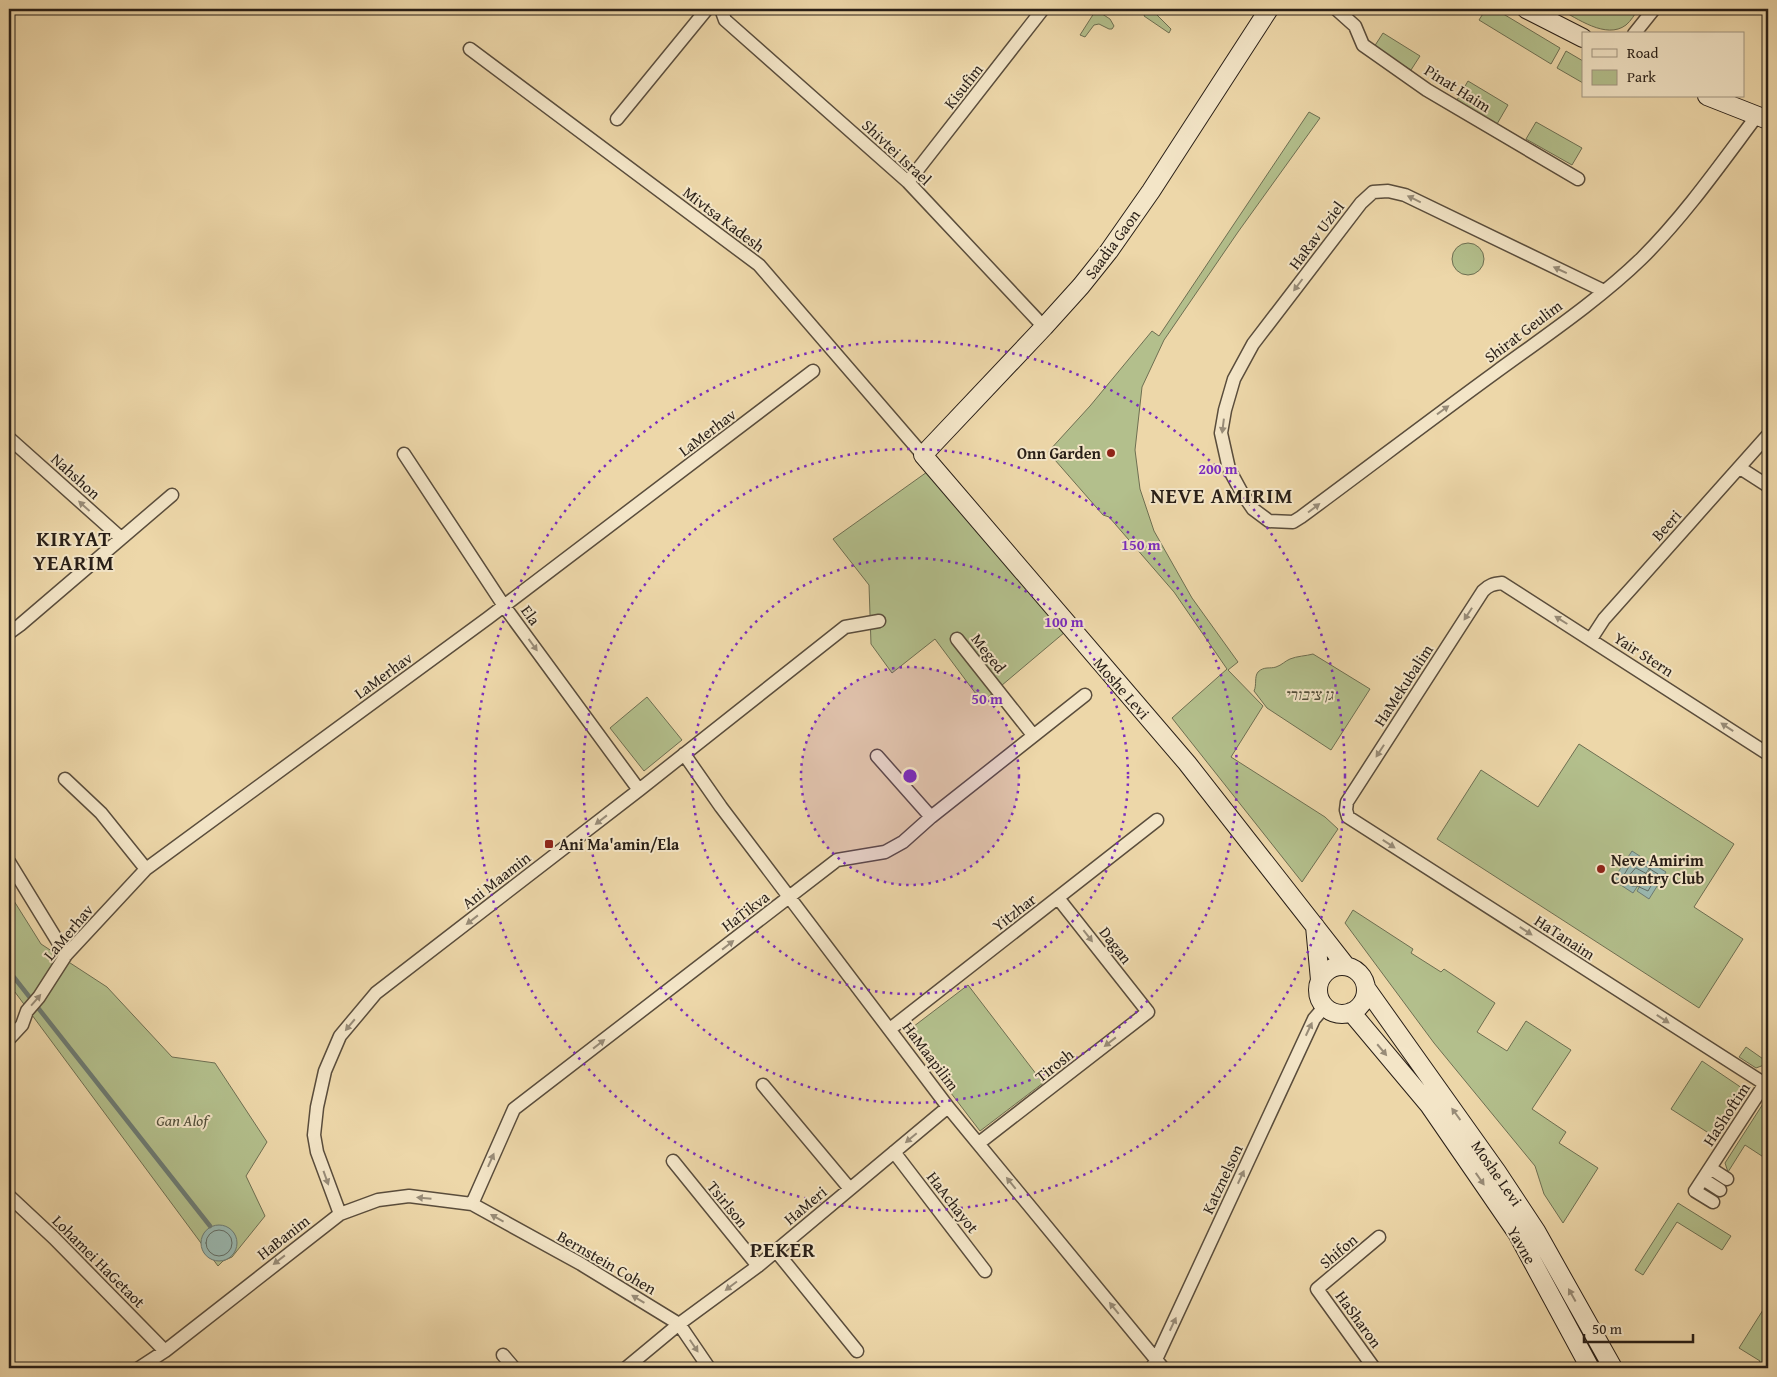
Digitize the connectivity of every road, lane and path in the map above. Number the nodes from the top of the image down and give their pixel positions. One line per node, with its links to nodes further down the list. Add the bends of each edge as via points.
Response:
1 (707, 9): 13 (street)
2 (721, 9): 15 (street, Shivtei Israel, via 725,20)
3 (1043, 9): 15 (street, Kisufim)
4 (1269, 9): 17 (street, Saadia Gaon, via 1109,251)
5 (1336, 9): 14 (street, Pinat Haim, via 1355,26 1363,45 1427,90)
6 (1526, 9): 9 (street)
7 (1654, 9): 8 (street)
8 (1636, 32)
9 (1582, 37)
10 (470, 49): 22 (street, Mivtsa Kadesh, via 759,265)
11 (1712, 98): 12 (street)
12 (1762, 118): 16 (street, Shirat Geulim, via 1672,227)
13 (617, 119)
14 (1578, 179)
15 (908, 182): 17 (street, Shivtei Israel)
16 (1604, 291): 26 (street, Shirat Geulim, one-way to 16, via 1293,522 1302,518); 26 (street, HaRav Uziel, one-way to 26, via 1405,195 1373,192 1361,203 1253,344 1234,379 1221,434 1229,469 1253,509)
17 (1044, 327): 22 (street, Saadia Gaon)
18 (813, 371): 29 (street, LaMerhav)
19 (1768, 435): 23 (street, Beeri)
20 (9, 438): 27 (street, Nahshon, one-way to 20)
21 (404, 454): 29 (street, Ela)
22 (923, 455): 48 (street, Moshe Levi, via 1187,764)
23 (1740, 468): 24 (street); 33 (street, Beeri, via 1604,619)
24 (1768, 486)
25 (172, 494): 27 (street)
26 (1269, 521)
27 (121, 538): 31 (street)
28 (1502, 583): 33 (street, Yair Stern, one-way to 28); 42 (street, HaMekubalim, one-way to 42, via 1488,586 1483,591 1347,802)
29 (504, 606): 40 (street, Ela, one-way to 40); 45 (street, LaMerhav)
30 (879, 621): 36 (street, Ani Maamin, via 845,627)
31 (9, 633)
32 (957, 639): 35 (street, Meged)
33 (1590, 639): 37 (street, Yair Stern, one-way to 33)
34 (1085, 695): 35 (street, HaTikva)
35 (1033, 735): 41 (street, HaTikva)
36 (684, 754): 40 (street, Ani Maamin); 46 (street, HaMaapilim)
37 (1768, 754)
38 (877, 756): 41 (street)
39 (64, 779): 45 (street, via 101,813)
40 (639, 790): 72 (street, Ani Maamin, one-way to 72, via 376,994 340,1036 324,1072 314,1135)
41 (931, 817): 46 (street, HaTikva, via 903,842 885,852 837,860)
42 (1348, 818): 58 (street, HaTanaim, one-way to 58)
43 (1157, 820): 47 (street, Yitzhar)
44 (9, 862): 49 (street)
45 (146, 869): 49 (street, LaMerhav)
46 (790, 897): 56 (street, HaMaapilim); 71 (street, HaTikva, one-way to 46, via 514,1109)
47 (1058, 898): 54 (street, Dagan, one-way to 54); 56 (street, Yitzhar)
48 (1315, 926): 50 (street, Moshe Levi); 51 (street)
49 (66, 954): 57 (street, LaMerhav, one-way to 49, via 22,1025 27,1011)
50 (1346, 966): 51 (street, via 1331,969); 52 (street, via 1360,974)
51 (1320, 980): 53 (street, via 1319,996)
52 (1366, 988): 55 (street, via 1362,1003); 89 (street, Moshe Levi, one-way to 52, via 1536,1231)
53 (1328, 1008): 55 (street, via 1335,1012); 82 (street, Katznelson, one-way to 53, via 1314,1019)
54 (1148, 1012): 61 (street, Tirosh, one-way to 61)
55 (1350, 1012): 88 (street, Yavne, one-way to 88, via 1428,1106 1517,1233)
56 (890, 1029): 60 (street, HaMaapilim)
57 (9, 1039)
58 (1767, 1082): 64 (street, HaShoftim)
59 (763, 1085): 67 (street)
60 (948, 1107): 61 (street, HaMaapilim); 62 (street, HaMeri, one-way to 62)
61 (979, 1143): 82 (street, HaMaapilim, one-way to 61)
62 (894, 1152): 67 (street, HaMeri); 76 (street, HaAchayot)
63 (673, 1161): 75 (street, Tsirlson)
64 (1710, 1168): 65 (street, HaShoftim); 66 (street, HaShoftim)
65 (1727, 1179)
66 (1703, 1180): 68 (street); 70 (street, via 1695,1191)
67 (850, 1189): 74 (street, HaMeri)
68 (1720, 1190)
69 (9, 1196): 79 (street, Lohamei HaGetaot)
70 (1713, 1202)
71 (472, 1204): 72 (street, HaBanim, one-way to 72, via 409,1196 378,1200); 78 (street, Bernstein Cohen, one-way to 71, via 582,1264)
72 (340, 1214): 79 (street, HaBanim, one-way to 79)
73 (1379, 1237): 77 (street, Shifon)
74 (776, 1251): 75 (street, HaMeri); 80 (street)
75 (758, 1266): 78 (street, HaMeri, one-way to 78)
76 (985, 1271)
77 (1317, 1289): 87 (street, HaSharon)
78 (679, 1324): 85 (street, HaMeri); 86 (street, Bernstein Cohen, one-way to 86)
79 (165, 1351): 83 (street, HaBanim)
80 (857, 1351)
81 (503, 1355): 84 (street)
82 (1157, 1365)
83 (139, 1368)
84 (514, 1368)
85 (626, 1368)
86 (709, 1368)
87 (1374, 1368)
88 (1590, 1368)
89 (1613, 1368)

